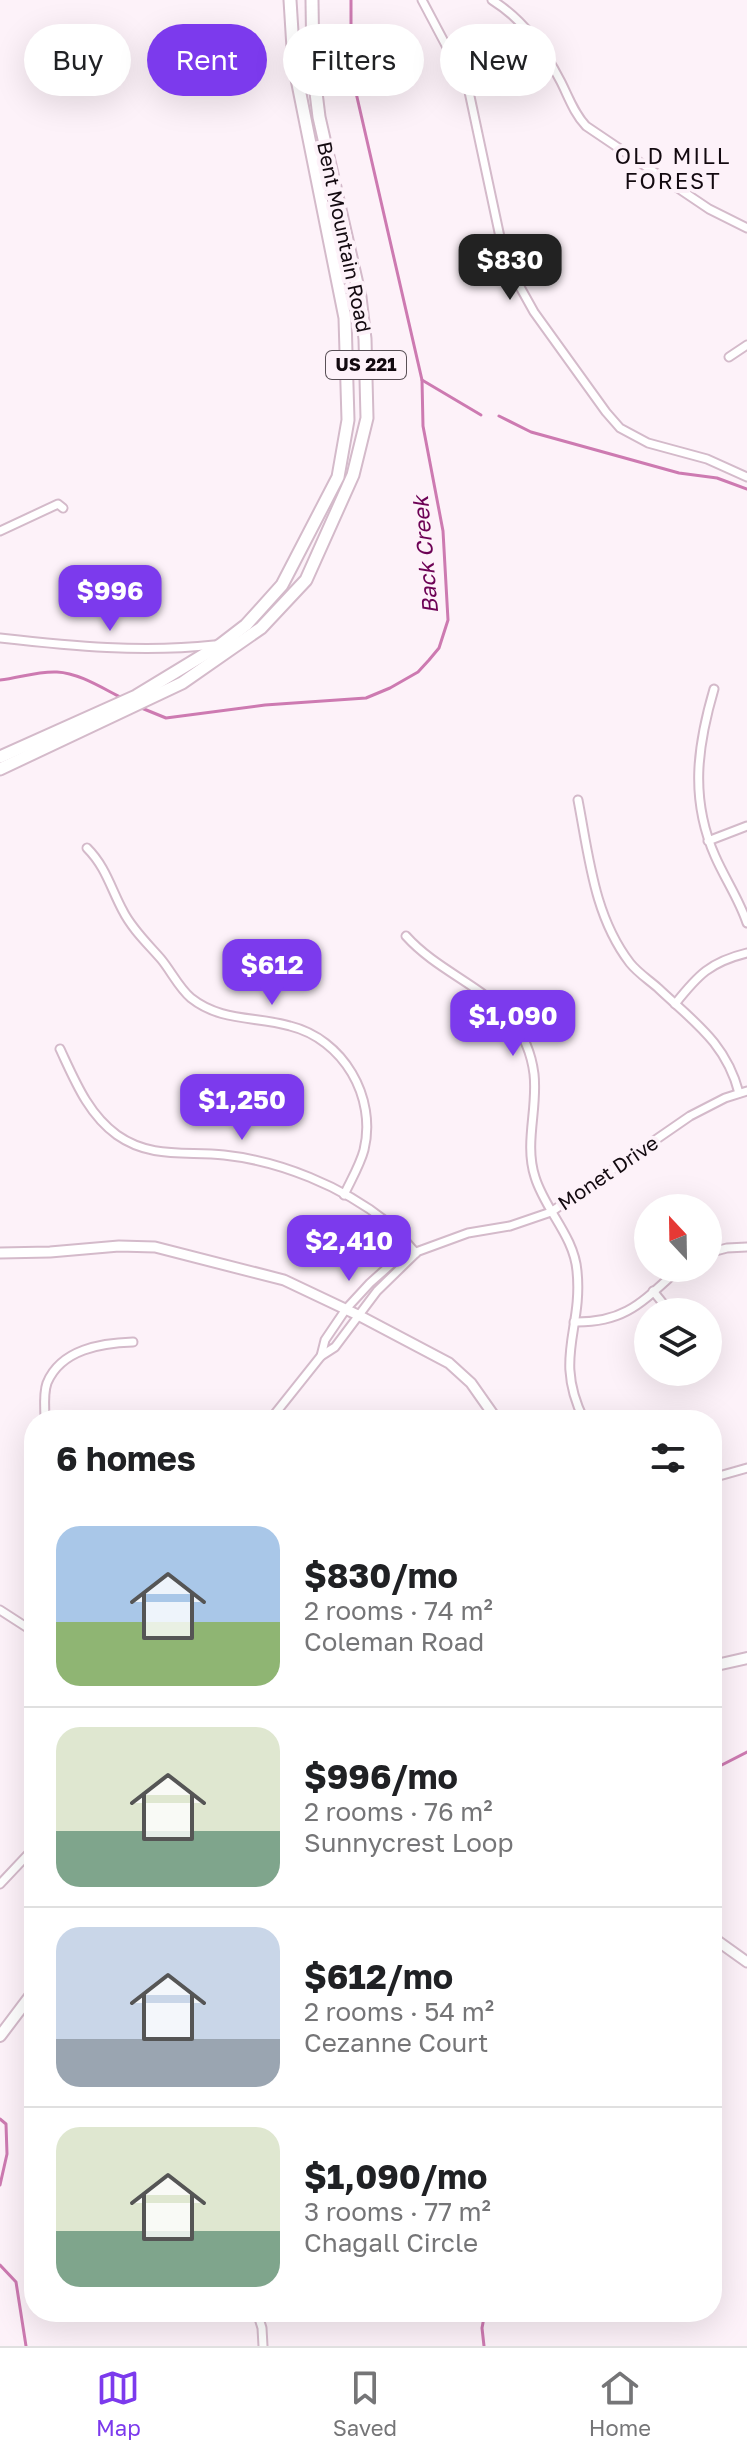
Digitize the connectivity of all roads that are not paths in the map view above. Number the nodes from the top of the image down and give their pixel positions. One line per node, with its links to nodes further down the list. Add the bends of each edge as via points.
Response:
1 (290, 0): 12 (main road, Bent Mountain Road / US 221, via 294,64 345,318 347,436 338,477 282,585)
2 (312, 0): 15 (main road, Bent Mountain Road / US 221, via 319,117 365,339 367,418 353,475 306,580 261,628 198,674)
3 (422, 0): 8 (street, via 468,87 500,237 510,269 534,312 620,428)
4 (492, 0): 5 (street, via 542,49 586,126 709,209)
5 (747, 228)
6 (747, 345): 7 (street)
7 (729, 357)
8 (747, 477)
9 (63, 508): 10 (street, via 58,504)
10 (0, 531)
11 (0, 638): 12 (street, via 117,650)
12 (220, 645): 14 (main road, Bent Mountain Road / US 221, via 136,696)
13 (714, 689): 18 (street, via 697,769)
14 (0, 757)
15 (0, 769)
16 (578, 800): 23 (street, via 597,899 611,933 631,965)
17 (747, 826): 18 (street)
18 (708, 841): 20 (street)
19 (87, 848): 26 (street, via 104,869 126,918 189,996 231,1017 302,1029 347,1065 361,1092 367,1122 364,1149)
20 (747, 923)
21 (406, 936): 27 (street, via 429,959 490,997 521,1038 535,1089 531,1162)
22 (747, 953): 23 (street, via 698,975)
23 (675, 1004): 25 (street, via 722,1050)
24 (60, 1049): 26 (street, via 95,1115 120,1137 166,1154 263,1162)
25 (743, 1092): 27 (street, Monet Drive, via 690,1116)
26 (344, 1195): 31 (street, via 387,1222)
27 (551, 1212): 31 (street, Monet Drive, via 457,1236); 37 (street, via 577,1268)
28 (747, 1247): 29 (street)
29 (722, 1249)
30 (0, 1253): 35 (street, via 155,1247 271,1276)
31 (416, 1253): 35 (street, Monet Drive, via 383,1270); 36 (street, Monet Drive)
32 (664, 1282): 33 (street)
33 (653, 1291): 34 (street); 37 (street, via 620,1316)
34 (659, 1298)
35 (346, 1309): 36 (street); 39 (street, Monet Drive)
36 (360, 1316): 39 (street, Monet Drive); 42 (street, via 449,1363)
37 (574, 1322): 43 (street, via 569,1374)
38 (133, 1342): 40 (street, via 105,1343 61,1363 48,1381)
39 (321, 1356): 41 (street, Monet Drive)
40 (45, 1410)
41 (278, 1410)
42 (490, 1410)
43 (580, 1410)
44 (747, 1468): 45 (street)
45 (722, 1475)
46 (0, 1610): 47 (street)
47 (24, 1626)
48 (747, 1658): 49 (main road)
49 (722, 1664)
50 (24, 1859): 51 (street)
51 (0, 1884)
52 (722, 1944): 53 (street)
53 (747, 1962)
54 (24, 2004): 55 (main road)
55 (0, 2036)
56 (260, 2322): 57 (street)
57 (263, 2346)

